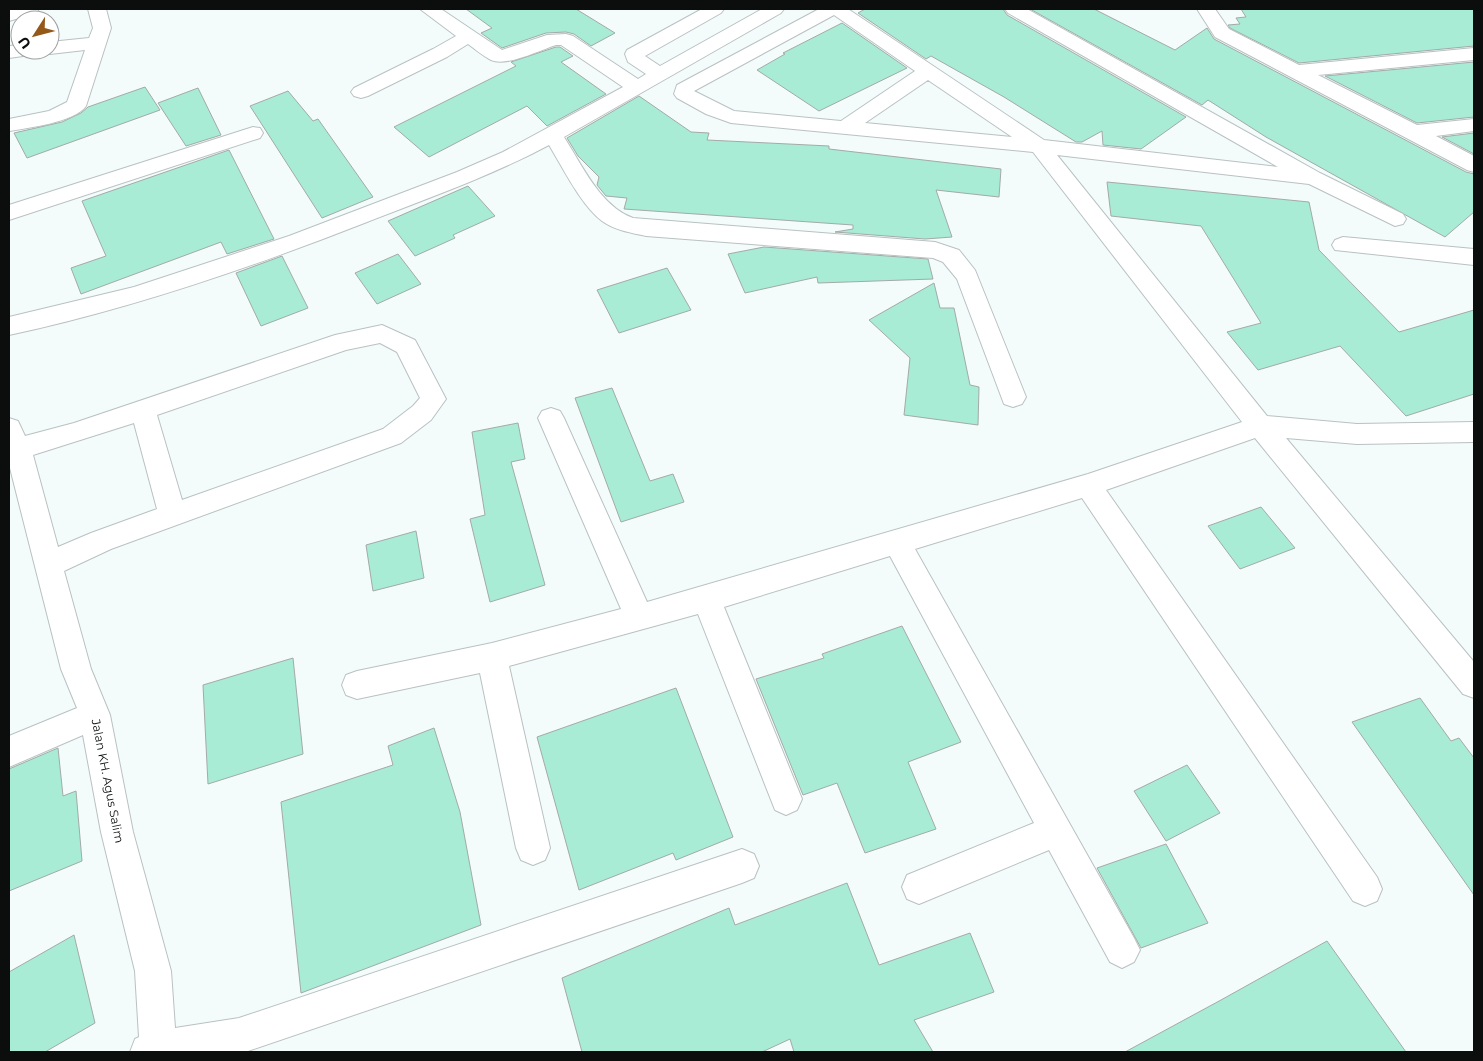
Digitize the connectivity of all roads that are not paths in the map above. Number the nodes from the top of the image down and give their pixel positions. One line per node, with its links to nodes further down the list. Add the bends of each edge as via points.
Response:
1 (30, 9): 10 (street)
2 (97, 9): 12 (street, via 102,28)
3 (429, 9): 11 (street)
4 (715, 9): 17 (street, via 634,54 635,58)
5 (832, 9): 22 (street, via 682,92 731,117)
6 (836, 9): 15 (street)
7 (1014, 9): 28 (street)
8 (1206, 9): 16 (street, via 1222,33)
9 (765, 11): 17 (street)
10 (9, 16)
11 (468, 36): 18 (street, via 498,56 554,39 566,40); 19 (street)
12 (97, 42): 13 (street); 20 (street, via 76,106 54,116)
13 (60, 47)
14 (1474, 54): 16 (street)
15 (928, 71): 22 (street); 26 (street)
16 (1296, 71): 23 (street)
17 (660, 74): 18 (street)
18 (636, 87): 25 (street)
19 (361, 92)
20 (9, 125)
21 (1474, 125): 23 (street)
22 (846, 127): 26 (street)
23 (1414, 132): 27 (street)
24 (253, 133): 29 (street)
25 (552, 134): 33 (street, via 464,177 228,265 137,295); 34 (street, via 599,205 609,216 629,225 935,250 951,256 966,276)
26 (1039, 146): 28 (street); 37 (street)
27 (1474, 165)
28 (1313, 178): 30 (street)
29 (9, 213)
30 (1395, 219)
31 (1343, 245): 32 (street)
32 (1474, 257)
33 (9, 326)
34 (1013, 397)
35 (143, 409): 39 (street, via 75,433); 41 (street); 41 (street, via 344,341 382,334 406,346 433,399 422,413 392,436)
36 (551, 418): 45 (street)
37 (1260, 426): 38 (street, via 1357,434); 40 (street); 47 (street)
38 (1474, 432)
39 (13, 439): 43 (street, Jalan KH. Agus Salim)
40 (1088, 484): 42 (street); 56 (street)
41 (173, 516): 43 (street)
42 (897, 542): 44 (street); 52 (street)
43 (48, 565): 49 (street, Jalan KH. Agus Salim, via 76,669)
44 (707, 598): 45 (street); 51 (street)
45 (639, 617): 46 (street)
46 (492, 657): 48 (street); 53 (street)
47 (1474, 684)
48 (356, 685)
49 (95, 714): 50 (street); 58 (street, Jalan KH. Agus Salim, via 117,832 153,971)
50 (9, 752)
51 (786, 799)
52 (1056, 830): 55 (street); 57 (street)
53 (533, 848)
54 (742, 866): 58 (street, via 239,1036)
55 (919, 887)
56 (1366, 889)
57 (1122, 950)
58 (155, 1051)

